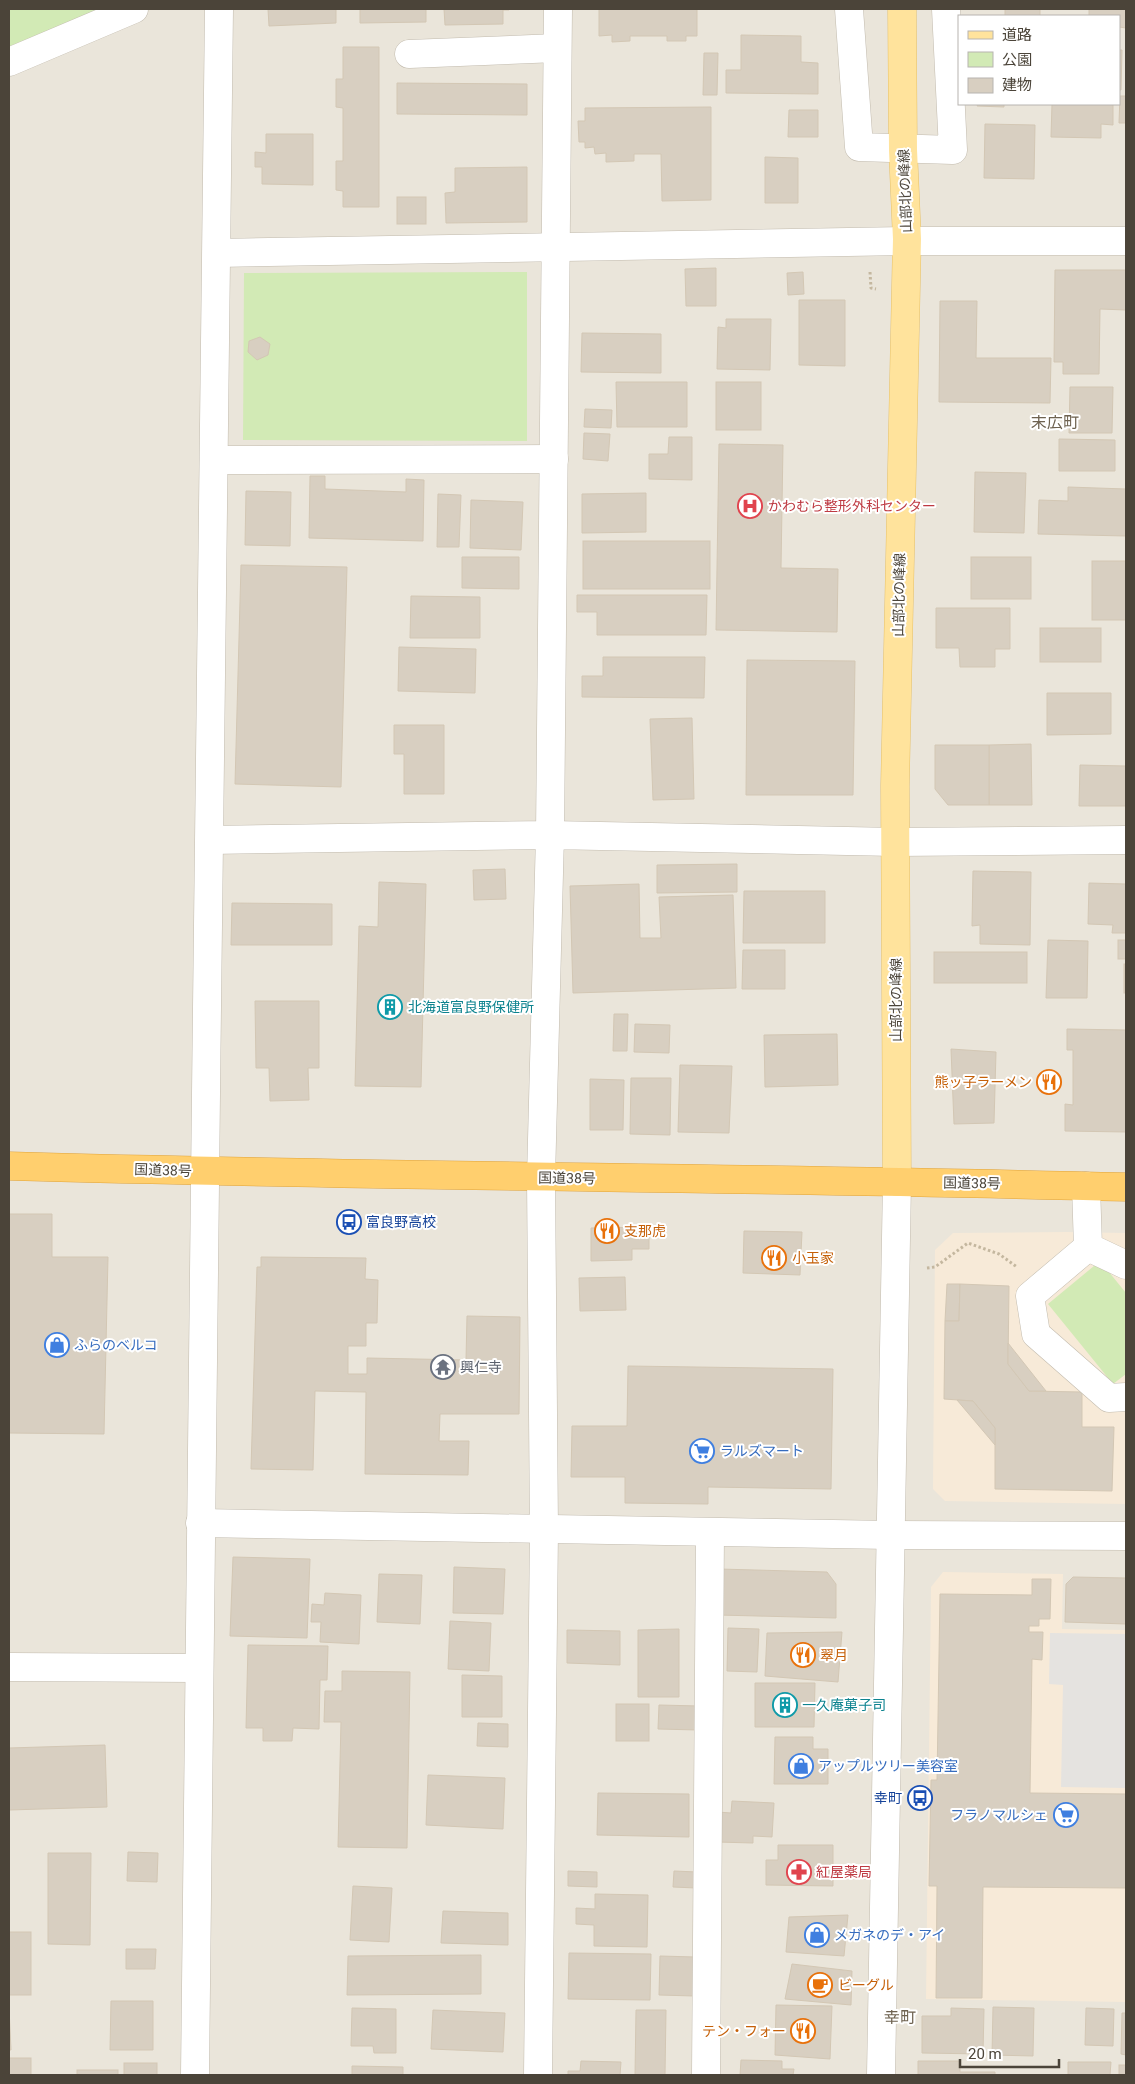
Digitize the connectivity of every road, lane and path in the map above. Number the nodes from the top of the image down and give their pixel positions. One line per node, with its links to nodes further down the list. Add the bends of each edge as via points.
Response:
1 (134, 9): 9 (street)
2 (219, 9): 14 (street)
3 (558, 9): 7 (street)
4 (849, 9): 10 (street, via 859,147)
5 (902, 9): 10 (main road, 山部北の峰線)
6 (946, 9): 10 (street, via 953,150)
7 (558, 48): 8 (street); 13 (street)
8 (409, 54)
9 (9, 62)
10 (903, 150): 11 (main road, 山部北の峰線)
11 (905, 240): 12 (street); 13 (street); 20 (main road, 山部北の峰線)
12 (1126, 241)
13 (557, 247): 14 (street); 15 (street)
14 (218, 253): 16 (street)
15 (554, 459): 16 (street); 17 (street)
16 (214, 460): 18 (street)
17 (550, 835): 18 (street); 20 (street); 23 (street)
18 (210, 840): 22 (street)
19 (1126, 840): 20 (street)
20 (895, 842): 24 (main road, 山部北の峰線)
21 (9, 1166): 22 (highway, 国道38号)
22 (205, 1172): 23 (highway, 国道38号); 32 (street)
23 (541, 1178): 24 (highway, 国道38号); 33 (street)
24 (896, 1182): 25 (highway, 国道38号); 29 (street)
25 (1086, 1186): 26 (highway, 国道38号); 27 (street)
26 (1126, 1187)
27 (1088, 1247): 28 (street); 30 (street)
28 (1126, 1265)
29 (896, 1269): 30 (path, via 934,1267 968,1243 999,1254 1023,1272); 35 (street)
30 (1030, 1296): 31 (street, via 1036,1334 1109,1398)
31 (1126, 1397)
32 (200, 1523): 33 (street); 38 (street)
33 (544, 1530): 34 (street); 40 (street)
34 (710, 1533): 35 (street); 41 (street)
35 (890, 1536): 36 (street); 42 (street)
36 (1126, 1536)
37 (9, 1667): 38 (street)
38 (196, 1668): 39 (street)
39 (195, 2075)
40 (538, 2075)
41 (706, 2075)
42 (881, 2075)

